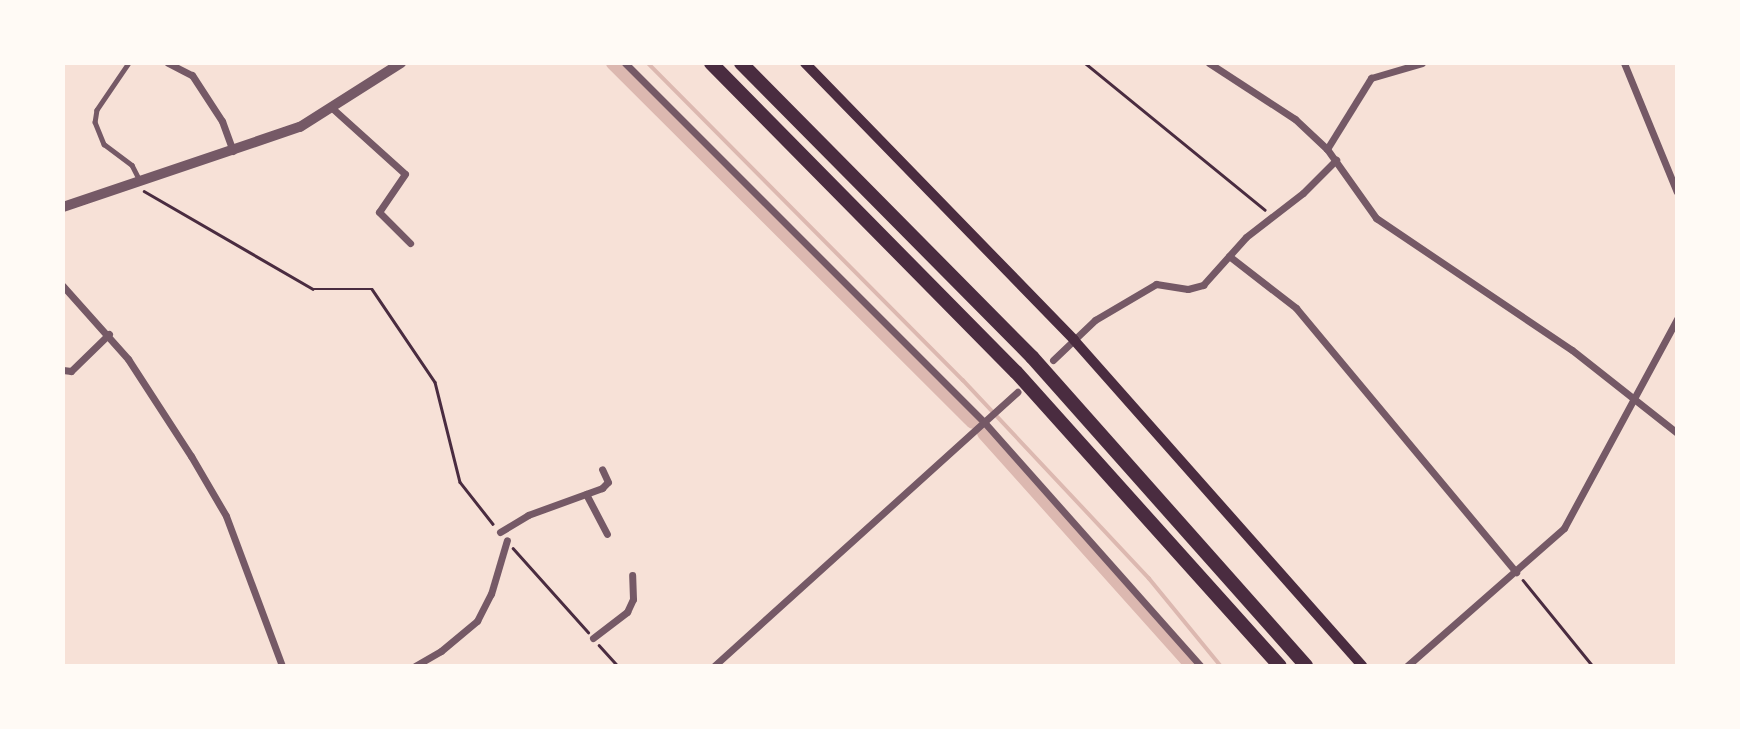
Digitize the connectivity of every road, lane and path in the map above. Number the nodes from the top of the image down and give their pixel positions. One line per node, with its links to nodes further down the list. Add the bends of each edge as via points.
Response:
1 (129, 63): 16 (lane, via 97,110 94,122 104,144 132,164)
2 (168, 63): 14 (street, via 192,75 222,121)
3 (401, 63): 12 (street)
4 (625, 63): 30 (street)
5 (711, 63): 45 (highway, via 1016,372)
6 (741, 63): 46 (highway, via 1032,357)
7 (805, 63): 25 (main road)
8 (1085, 63): 19 (path)
9 (1209, 63): 13 (street, via 1295,119)
10 (1422, 63): 13 (street, via 1371,78)
11 (1624, 63): 17 (street)
12 (332, 108): 14 (street, via 300,127); 20 (street, via 405,174 379,212)
13 (1327, 149): 15 (street)
14 (233, 151): 16 (street)
15 (1336, 160): 19 (street, via 1303,193); 29 (street, via 1376,218 1572,349)
16 (140, 182): 18 (street); 34 (path, via 154,200 313,289 372,289 435,382 460,482)
17 (1677, 192)
18 (63, 207)
19 (1270, 215): 21 (street)
20 (410, 243)
21 (1228, 256): 25 (street, via 1203,285 1188,289 1156,284 1095,320); 37 (street, via 1296,308)
22 (63, 286): 24 (street)
23 (1677, 319): 29 (street)
24 (109, 334): 27 (street, via 71,371); 40 (street, via 169,420 226,516)
25 (1074, 340): 26 (street); 47 (main road)
26 (1053, 360)
27 (63, 370)
28 (1017, 393): 30 (street)
29 (1633, 401): 31 (street); 37 (street, via 1564,528)
30 (984, 422): 43 (street); 44 (street)
31 (1677, 433)
32 (602, 469): 33 (street, via 608,482)
33 (586, 494): 34 (street, via 528,515); 35 (street)
34 (500, 532)
35 (607, 534)
36 (506, 540): 39 (path); 41 (street, via 491,594 477,621 442,651)
37 (1516, 572): 48 (street); 49 (path)
38 (632, 575): 39 (street, via 633,599 627,612)
39 (593, 638): 42 (path)
40 (282, 666)
41 (415, 666)
42 (618, 666)
43 (715, 666)
44 (1201, 666)
45 (1280, 666)
46 (1306, 666)
47 (1362, 666)
48 (1407, 666)
49 (1592, 666)

